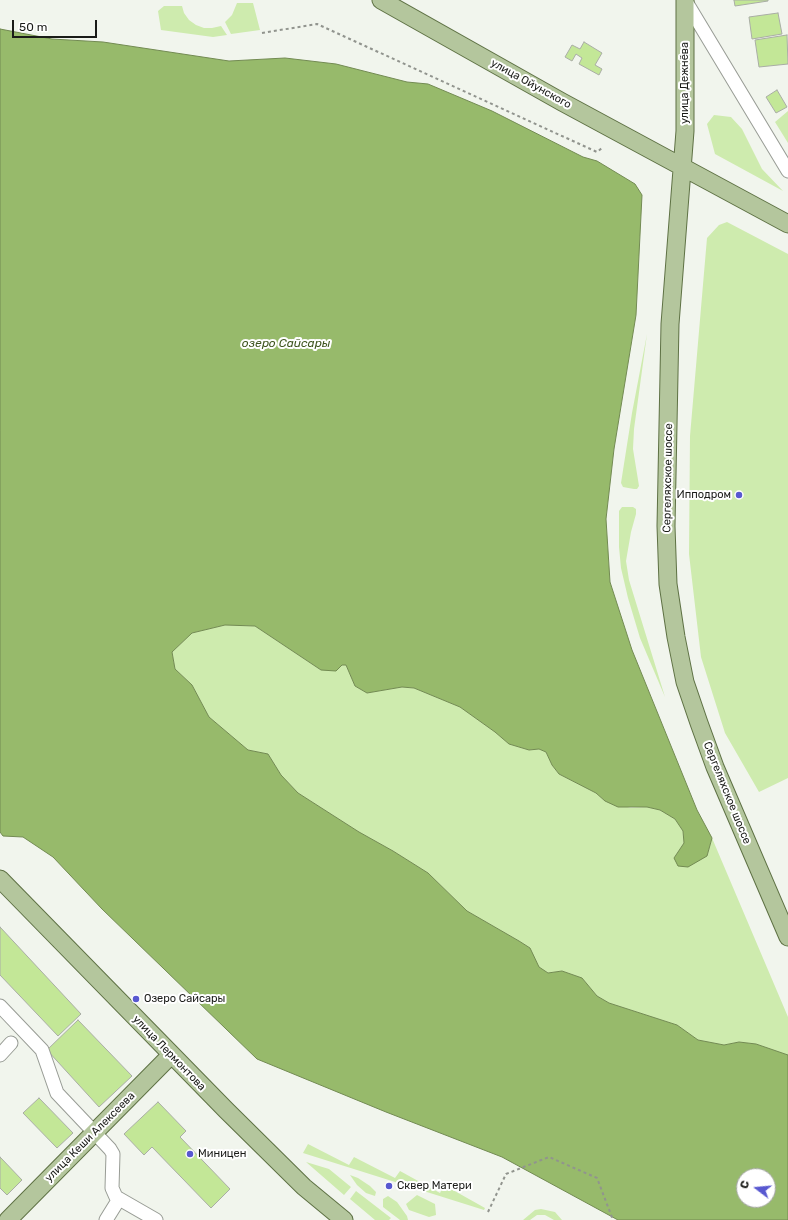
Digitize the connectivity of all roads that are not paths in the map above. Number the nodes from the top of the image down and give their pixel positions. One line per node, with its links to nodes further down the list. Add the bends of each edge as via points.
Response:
1 (381, 0): 3 (main road, улица Ойунского)
2 (685, 0): 3 (main road, улица Дежнёва, via 685,131); 4 (lane)
3 (682, 167): 5 (main road, улица Ойунского); 7 (main road, Сергеляхское шоссе, via 670,324 666,526 668,584 686,682 699,723 715,767)
4 (788, 171)
5 (788, 224)
6 (0, 879): 11 (main road, улица Лермонтова)
7 (788, 937)
8 (0, 1006): 12 (lane, via 42,1050 57,1093)
9 (11, 1043): 10 (lane)
10 (0, 1055)
11 (171, 1055): 12 (main road, улица Кеши Алексеева); 17 (main road, улица Лермонтова, via 284,1168)
12 (95, 1132): 13 (lane, via 113,1154 112,1188); 14 (main road, улица Кеши Алексеева)
13 (119, 1199): 15 (lane); 16 (lane)
14 (8, 1220)
15 (106, 1220)
16 (156, 1220)
17 (344, 1220)

